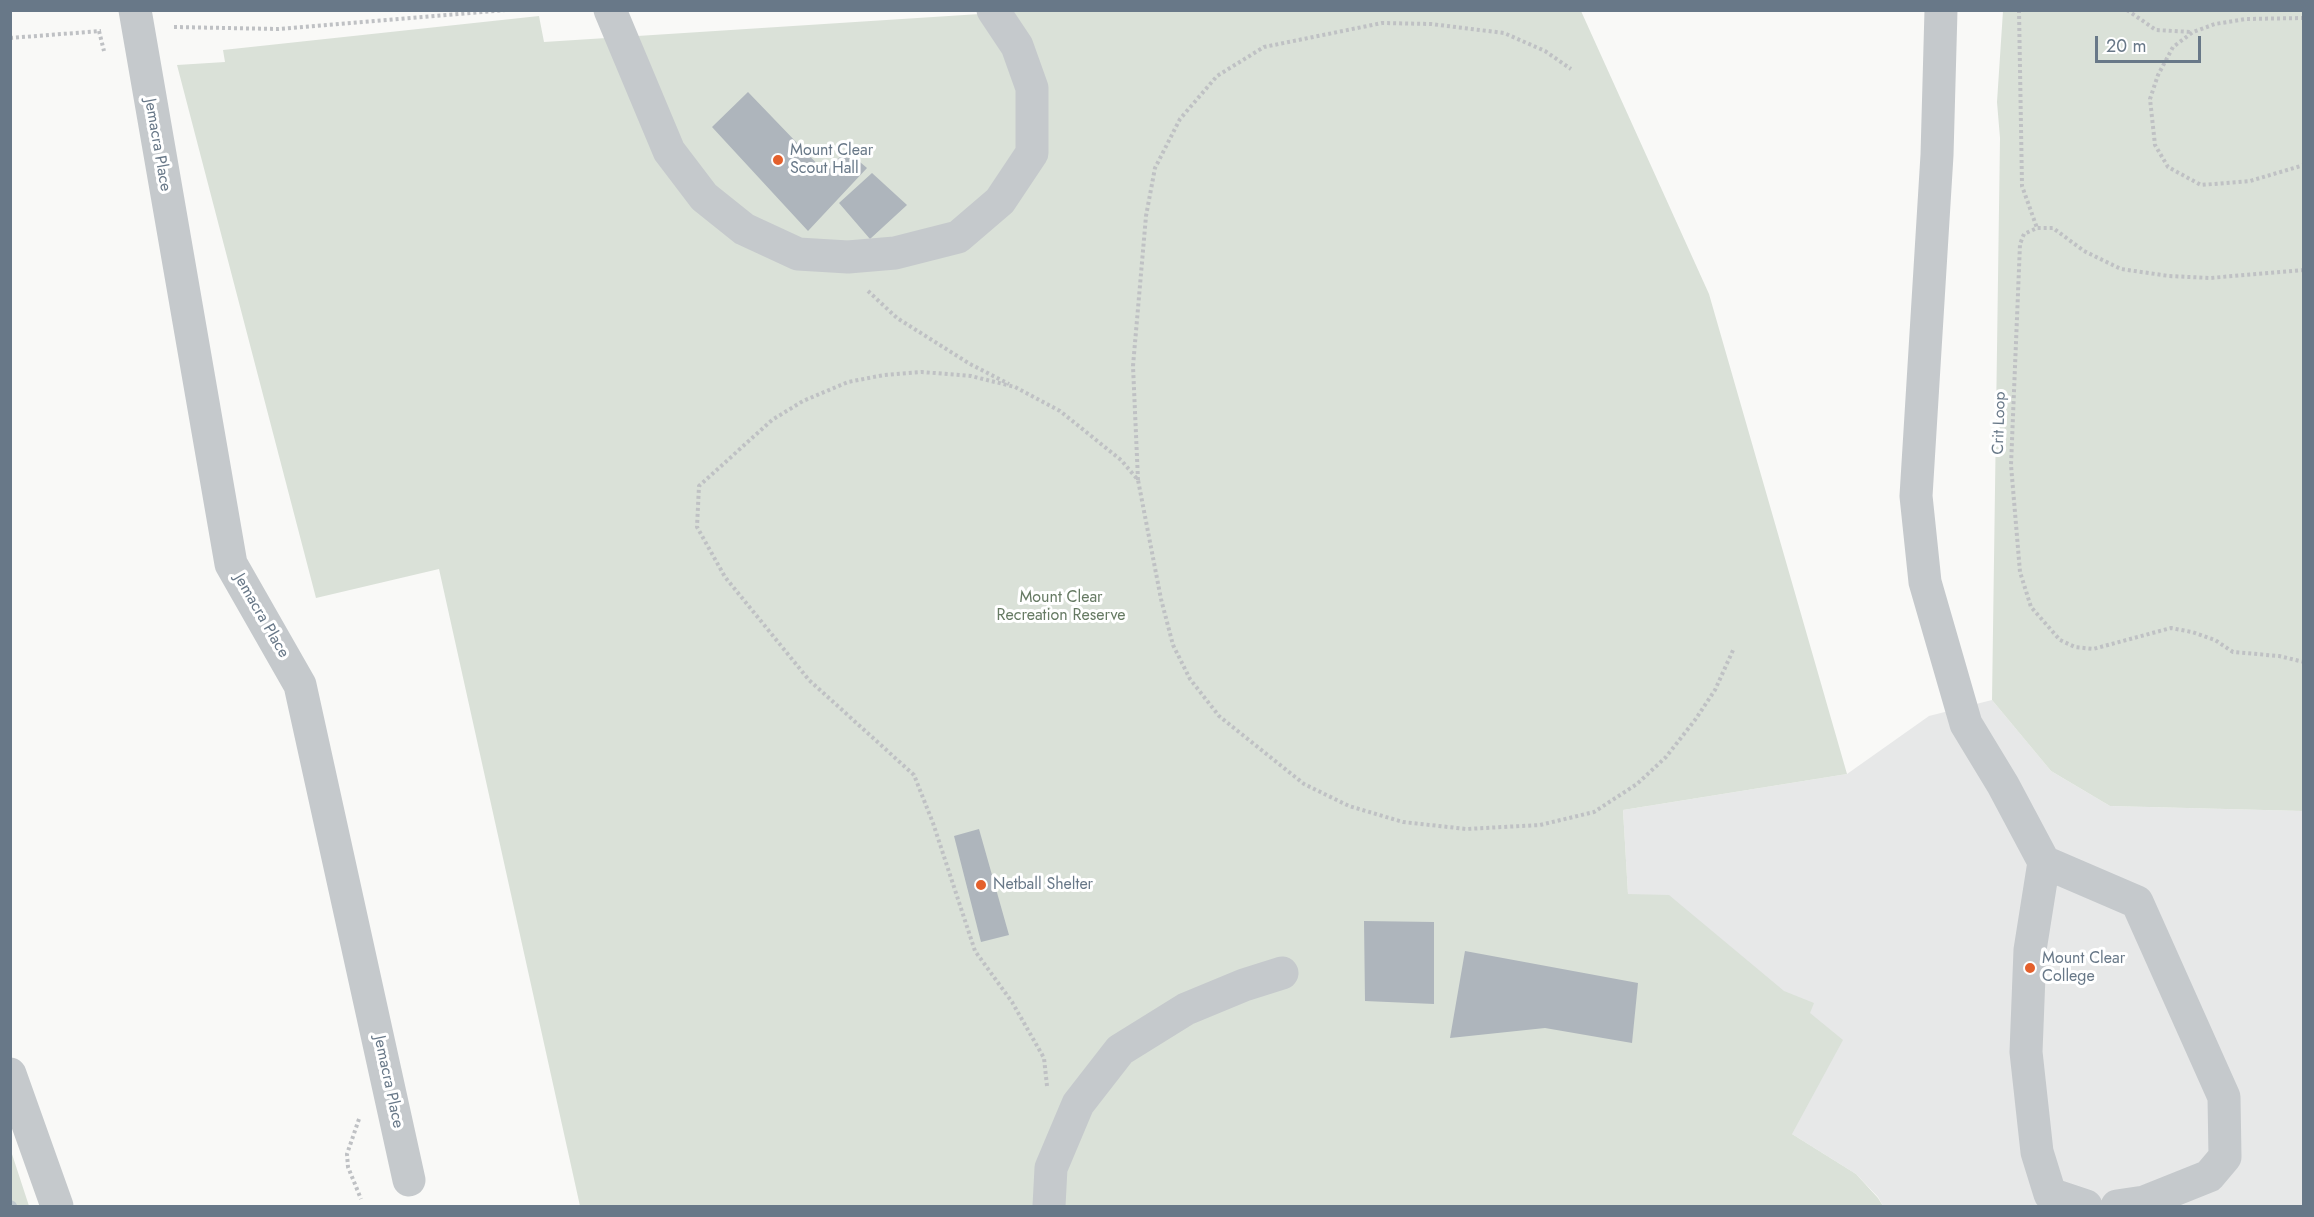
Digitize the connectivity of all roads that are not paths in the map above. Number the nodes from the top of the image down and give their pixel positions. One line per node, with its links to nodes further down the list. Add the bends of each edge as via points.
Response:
1 (610, 10): 2 (street, via 669,152 704,197 744,229 798,254 848,257 895,253 958,237 1000,201 1032,153 1032,88 1017,46)
2 (993, 10)
3 (1941, 10): 5 (street, via 1917,496 1925,582 1966,724)
4 (136, 21): 8 (street, Jemacra Place, via 231,564 300,685)
5 (2044, 862): 11 (street, via 2031,950 2026,1052 2037,1152 2050,1194); 12 (street, via 2137,902 2224,1097 2225,1157 2209,1176 2144,1202)
6 (1282, 973): 10 (street, via 1186,1009 1120,1050 1078,1104 1051,1168)
7 (10, 1074): 9 (street)
8 (409, 1180)
9 (57, 1206)
10 (1049, 1206)
11 (2086, 1206)
12 (2118, 1206)

